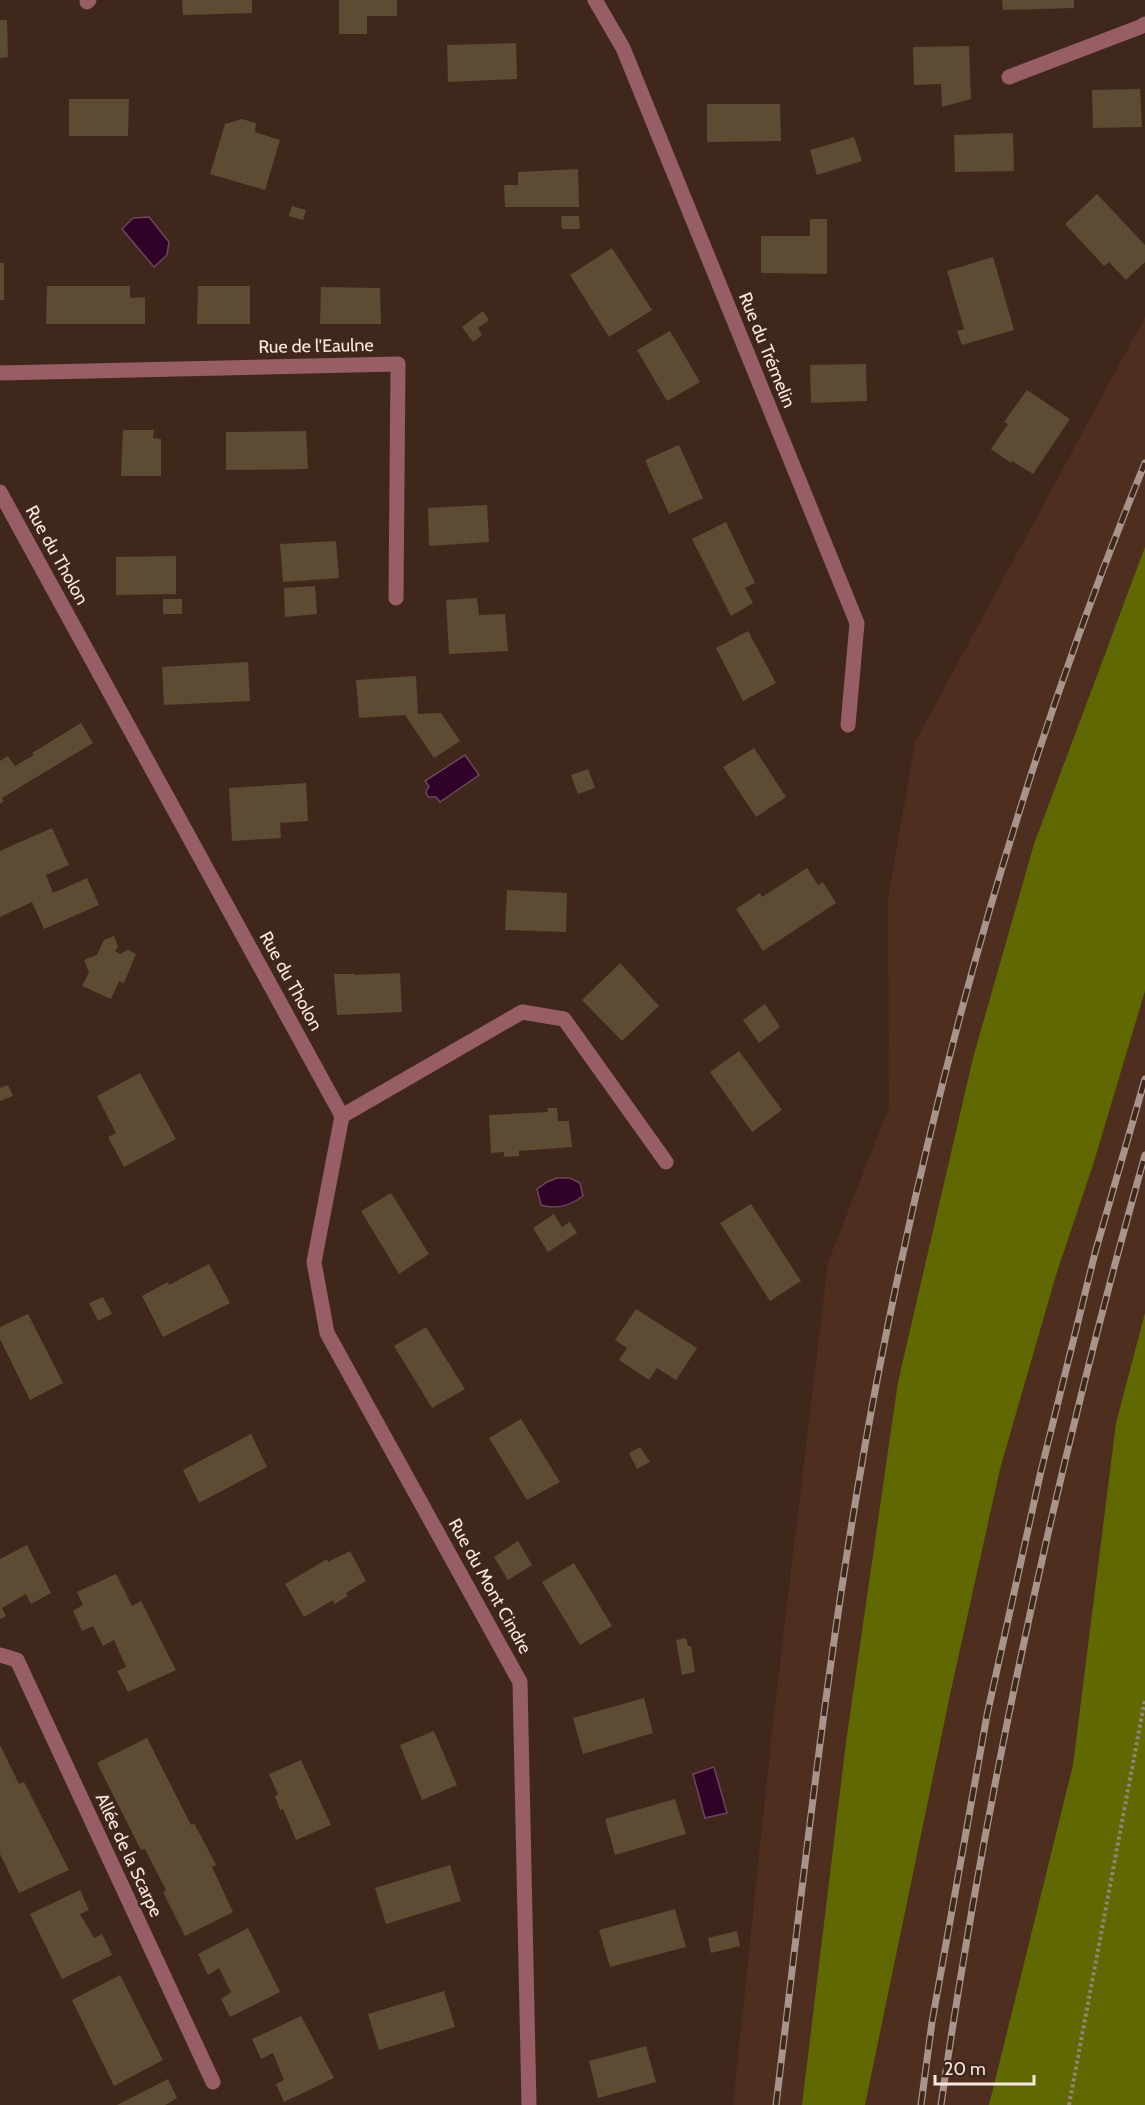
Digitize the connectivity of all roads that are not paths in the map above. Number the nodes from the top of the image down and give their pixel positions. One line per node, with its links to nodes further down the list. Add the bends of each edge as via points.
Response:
1 (595, 0): 7 (street, Rue du Trémelin, via 623,48 857,622)
2 (1145, 24): 3 (street)
3 (1009, 77)
4 (0, 373): 6 (street, Rue de l'Eaulne, via 398,364)
5 (0, 492): 8 (street, Rue du Tholon)
6 (396, 598)
7 (848, 725)
8 (342, 1116): 9 (street, via 522,1012 564,1019); 12 (street, Rue du Mont Cindre, via 314,1262 327,1333 520,1682)
9 (666, 1161)
10 (0, 1655): 11 (street, Allée de la Scarpe, via 17,1660)
11 (213, 2082)
12 (529, 2105)

